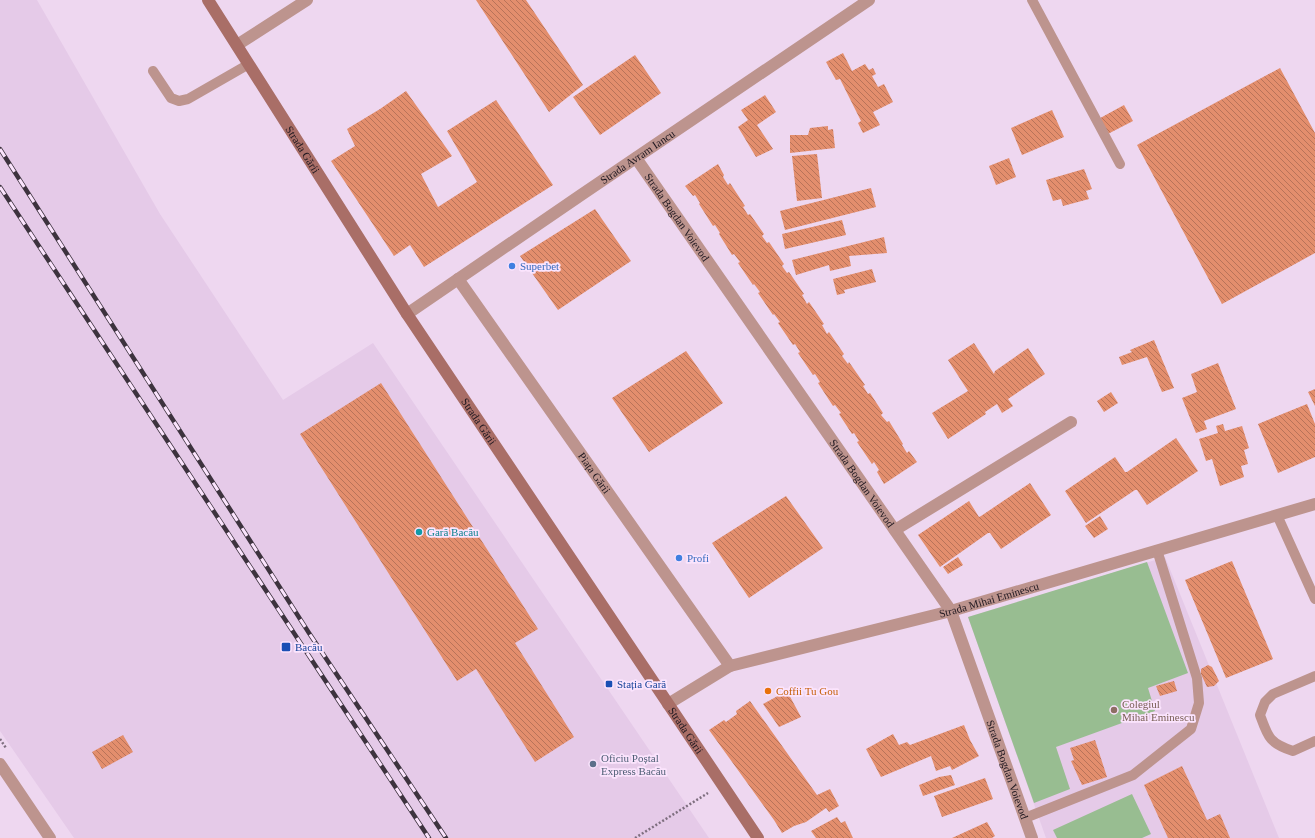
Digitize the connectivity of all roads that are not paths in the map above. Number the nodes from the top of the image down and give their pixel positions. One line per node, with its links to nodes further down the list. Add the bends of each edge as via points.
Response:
1 (208, 0): 5 (main road, Strada Gării)
2 (307, 0): 5 (street)
3 (868, 0): 8 (street, Strada Avram Iancu)
4 (1032, 0): 9 (lane)
5 (237, 45): 6 (main road, Strada Gării)
6 (249, 64): 7 (lane, via 188,99 179,101 171,98); 11 (main road, Strada Gării)
7 (153, 71)
8 (636, 158): 10 (street, Strada Avram Iancu); 15 (street, Strada Bogdan Voievod)
9 (1120, 164)
10 (458, 280): 11 (street, Strada Avram Iancu); 19 (street, Piața Gării)
11 (407, 314): 21 (main road, Strada Gării)
12 (1071, 422): 15 (street)
13 (1315, 504): 14 (street, Strada Mihai Eminescu)
14 (1277, 515): 16 (street, Strada Mihai Eminescu); 17 (lane)
15 (895, 530): 18 (street, Strada Bogdan Voievod)
16 (1157, 550): 18 (street, Strada Mihai Eminescu); 24 (lane, via 1198,678 1199,702 1191,729 1133,775)
17 (1315, 599)
18 (951, 611): 19 (street, Strada Mihai Eminescu); 24 (street, Strada Bogdan Voievod)
19 (730, 666): 21 (street, Strada Mihai Eminescu)
20 (1315, 676): 22 (lane, via 1273,694 1265,702 1260,715 1268,736 1280,746 1293,751)
21 (668, 704): 26 (main road, Strada Gării)
22 (1315, 741)
23 (0, 764): 25 (street)
24 (1025, 818): 27 (street, Strada Bogdan Voievod)
25 (50, 838)
26 (758, 838)
27 (1032, 838)

